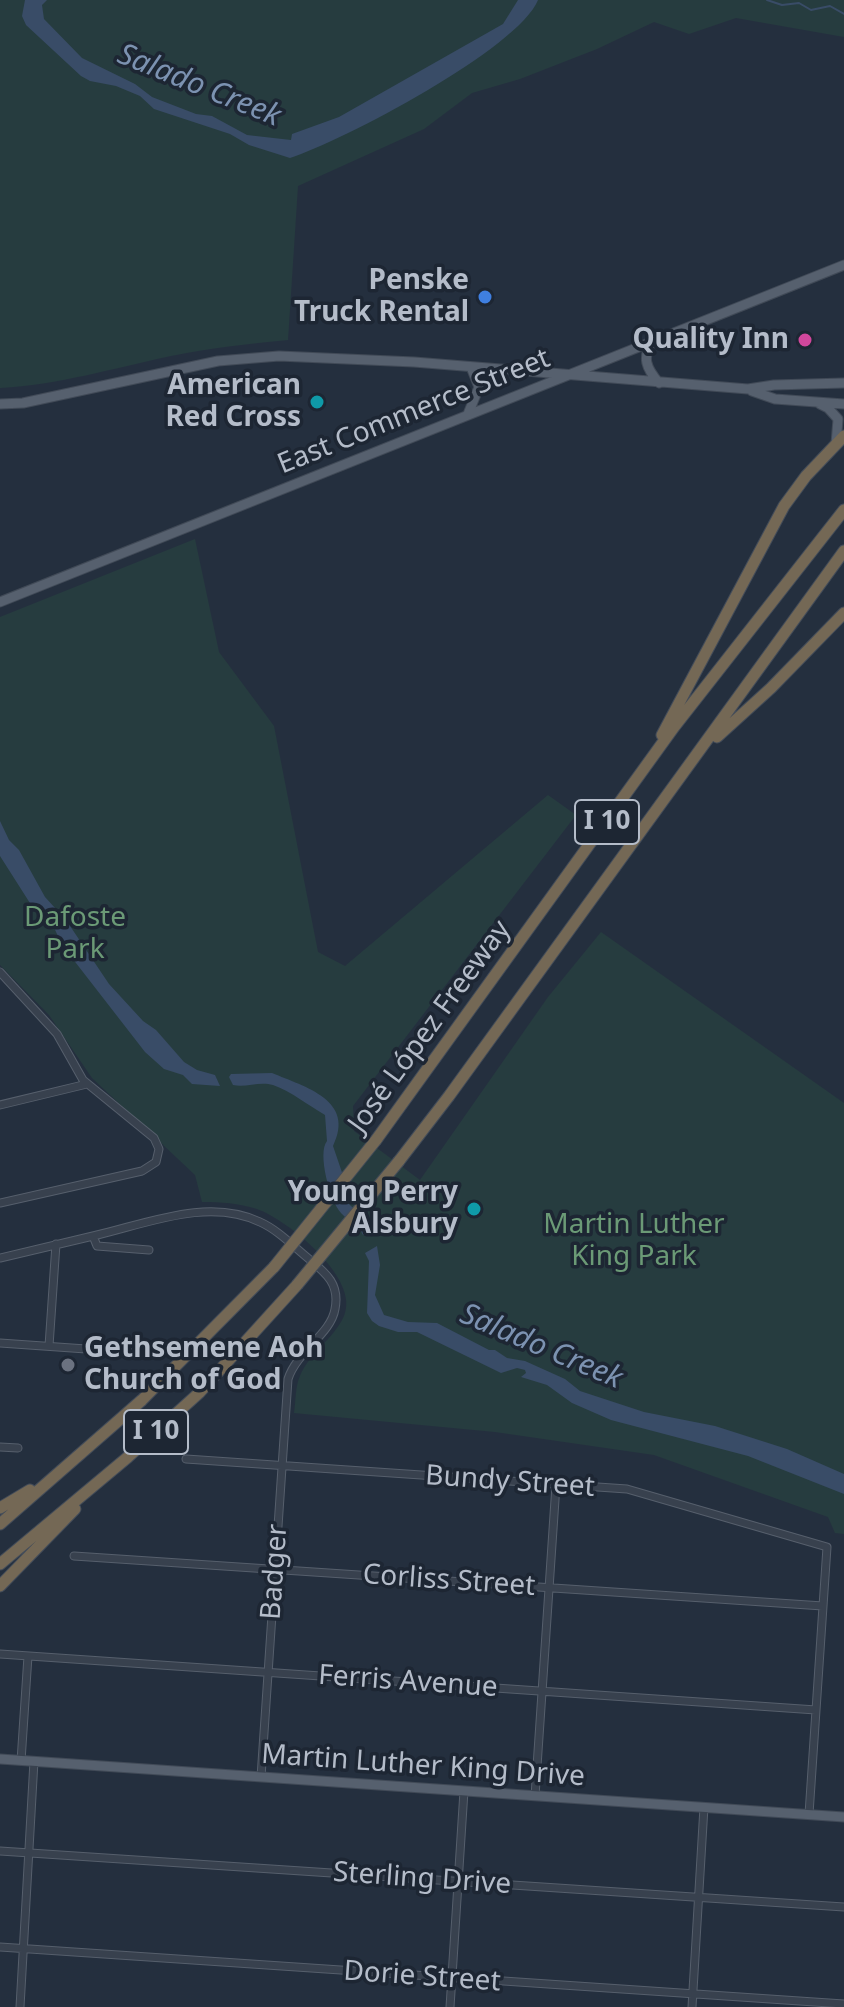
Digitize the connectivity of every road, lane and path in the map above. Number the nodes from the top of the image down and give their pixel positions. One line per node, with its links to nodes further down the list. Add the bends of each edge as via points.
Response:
1 (844, 265): 2 (main road, East Commerce Street)
2 (652, 341): 4 (main road, East Commerce Street); 5 (main road, via 646,367)
3 (471, 367): 4 (main road); 9 (main road, via 264,357 218,361); 11 (main road, via 479,387)
4 (565, 375): 5 (main road); 11 (main road, East Commerce Street)
5 (659, 383): 7 (main road)
6 (844, 383): 7 (main road)
7 (748, 389): 8 (main road, via 775,399)
8 (817, 402): 10 (main road); 12 (main road, via 838,419)
9 (0, 404)
10 (844, 404)
11 (468, 414): 15 (main road, East Commerce Street)
12 (840, 440): 18 (highway, via 784,506)
13 (844, 510): 18 (highway, José López Freeway / I 10)
14 (844, 551): 17 (highway, José López Freeway / I 10)
15 (0, 602)
16 (844, 613): 17 (highway)
17 (699, 754): 32 (highway, José López Freeway / I 10, bridge, via 399,1161 199,1393)
18 (640, 775): 35 (highway, José López Freeway / I 10, bridge, via 376,1140 274,1267 142,1400)
19 (2, 976): 20 (street, via 57,1034)
20 (87, 1084): 21 (street); 22 (street, via 154,1138 159,1149 156,1162 142,1171)
21 (0, 1105)
22 (0, 1203)
23 (93, 1236): 24 (street); 25 (street, via 97,1246); 34 (street, Badger, via 216,1210 270,1227 332,1280 337,1293 333,1317 292,1367)
24 (56, 1244): 26 (street); 28 (street)
25 (149, 1250)
26 (0, 1258)
27 (0, 1343): 28 (street)
28 (49, 1346): 29 (street)
29 (129, 1352)
30 (0, 1447): 31 (street)
31 (18, 1448)
32 (128, 1457): 40 (highway, José López Freeway / I 10); 42 (highway)
33 (186, 1459): 34 (street, Bundy Street)
34 (283, 1466): 36 (street, Bundy Street); 41 (street, Badger)
35 (55, 1476): 37 (highway); 38 (highway, José López Freeway / I 10)
36 (556, 1485): 43 (street); 44 (street, Bundy Street, via 637,1491 827,1547)
37 (0, 1508)
38 (0, 1524)
39 (74, 1556): 41 (street, Corliss Street)
40 (0, 1564)
41 (275, 1569): 43 (street, Corliss Street); 47 (street, Badger)
42 (0, 1586)
43 (549, 1588): 44 (street, Corliss Street); 48 (street)
44 (823, 1606): 49 (street)
45 (0, 1654): 46 (street, Ferris Avenue)
46 (28, 1656): 47 (street, Ferris Avenue); 51 (street)
47 (268, 1672): 48 (street, Ferris Avenue); 53 (street, Badger)
48 (543, 1691): 49 (street, Ferris Avenue); 55 (street)
49 (816, 1710): 57 (street)
50 (0, 1759): 51 (main road, Martin Luther King Drive)
51 (21, 1761): 52 (main road, Martin Luther King Drive)
52 (34, 1761): 53 (main road, Martin Luther King Drive); 60 (street)
53 (261, 1777): 54 (main road, Martin Luther King Drive)
54 (464, 1791): 55 (main road, Martin Luther King Drive); 61 (street)
55 (535, 1796): 56 (main road, Martin Luther King Drive)
56 (704, 1807): 57 (main road, Martin Luther King Drive); 62 (street)
57 (809, 1814): 58 (main road, Martin Luther King Drive)
58 (844, 1817)
59 (0, 1851): 60 (street, Sterling Drive)
60 (30, 1853): 61 (street, Sterling Drive); 65 (street)
61 (458, 1881): 62 (street, Sterling Drive); 66 (street)
62 (699, 1898): 63 (street, Sterling Drive); 67 (street)
63 (844, 1907)
64 (0, 1947): 65 (street, Dorie Street)
65 (24, 1949): 66 (street, Dorie Street); 69 (street)
66 (452, 1979): 67 (street, Dorie Street); 70 (street)
67 (693, 1995): 68 (street, Dorie Street); 71 (street)
68 (844, 2004)
69 (20, 2007)
70 (450, 2007)
71 (692, 2007)

